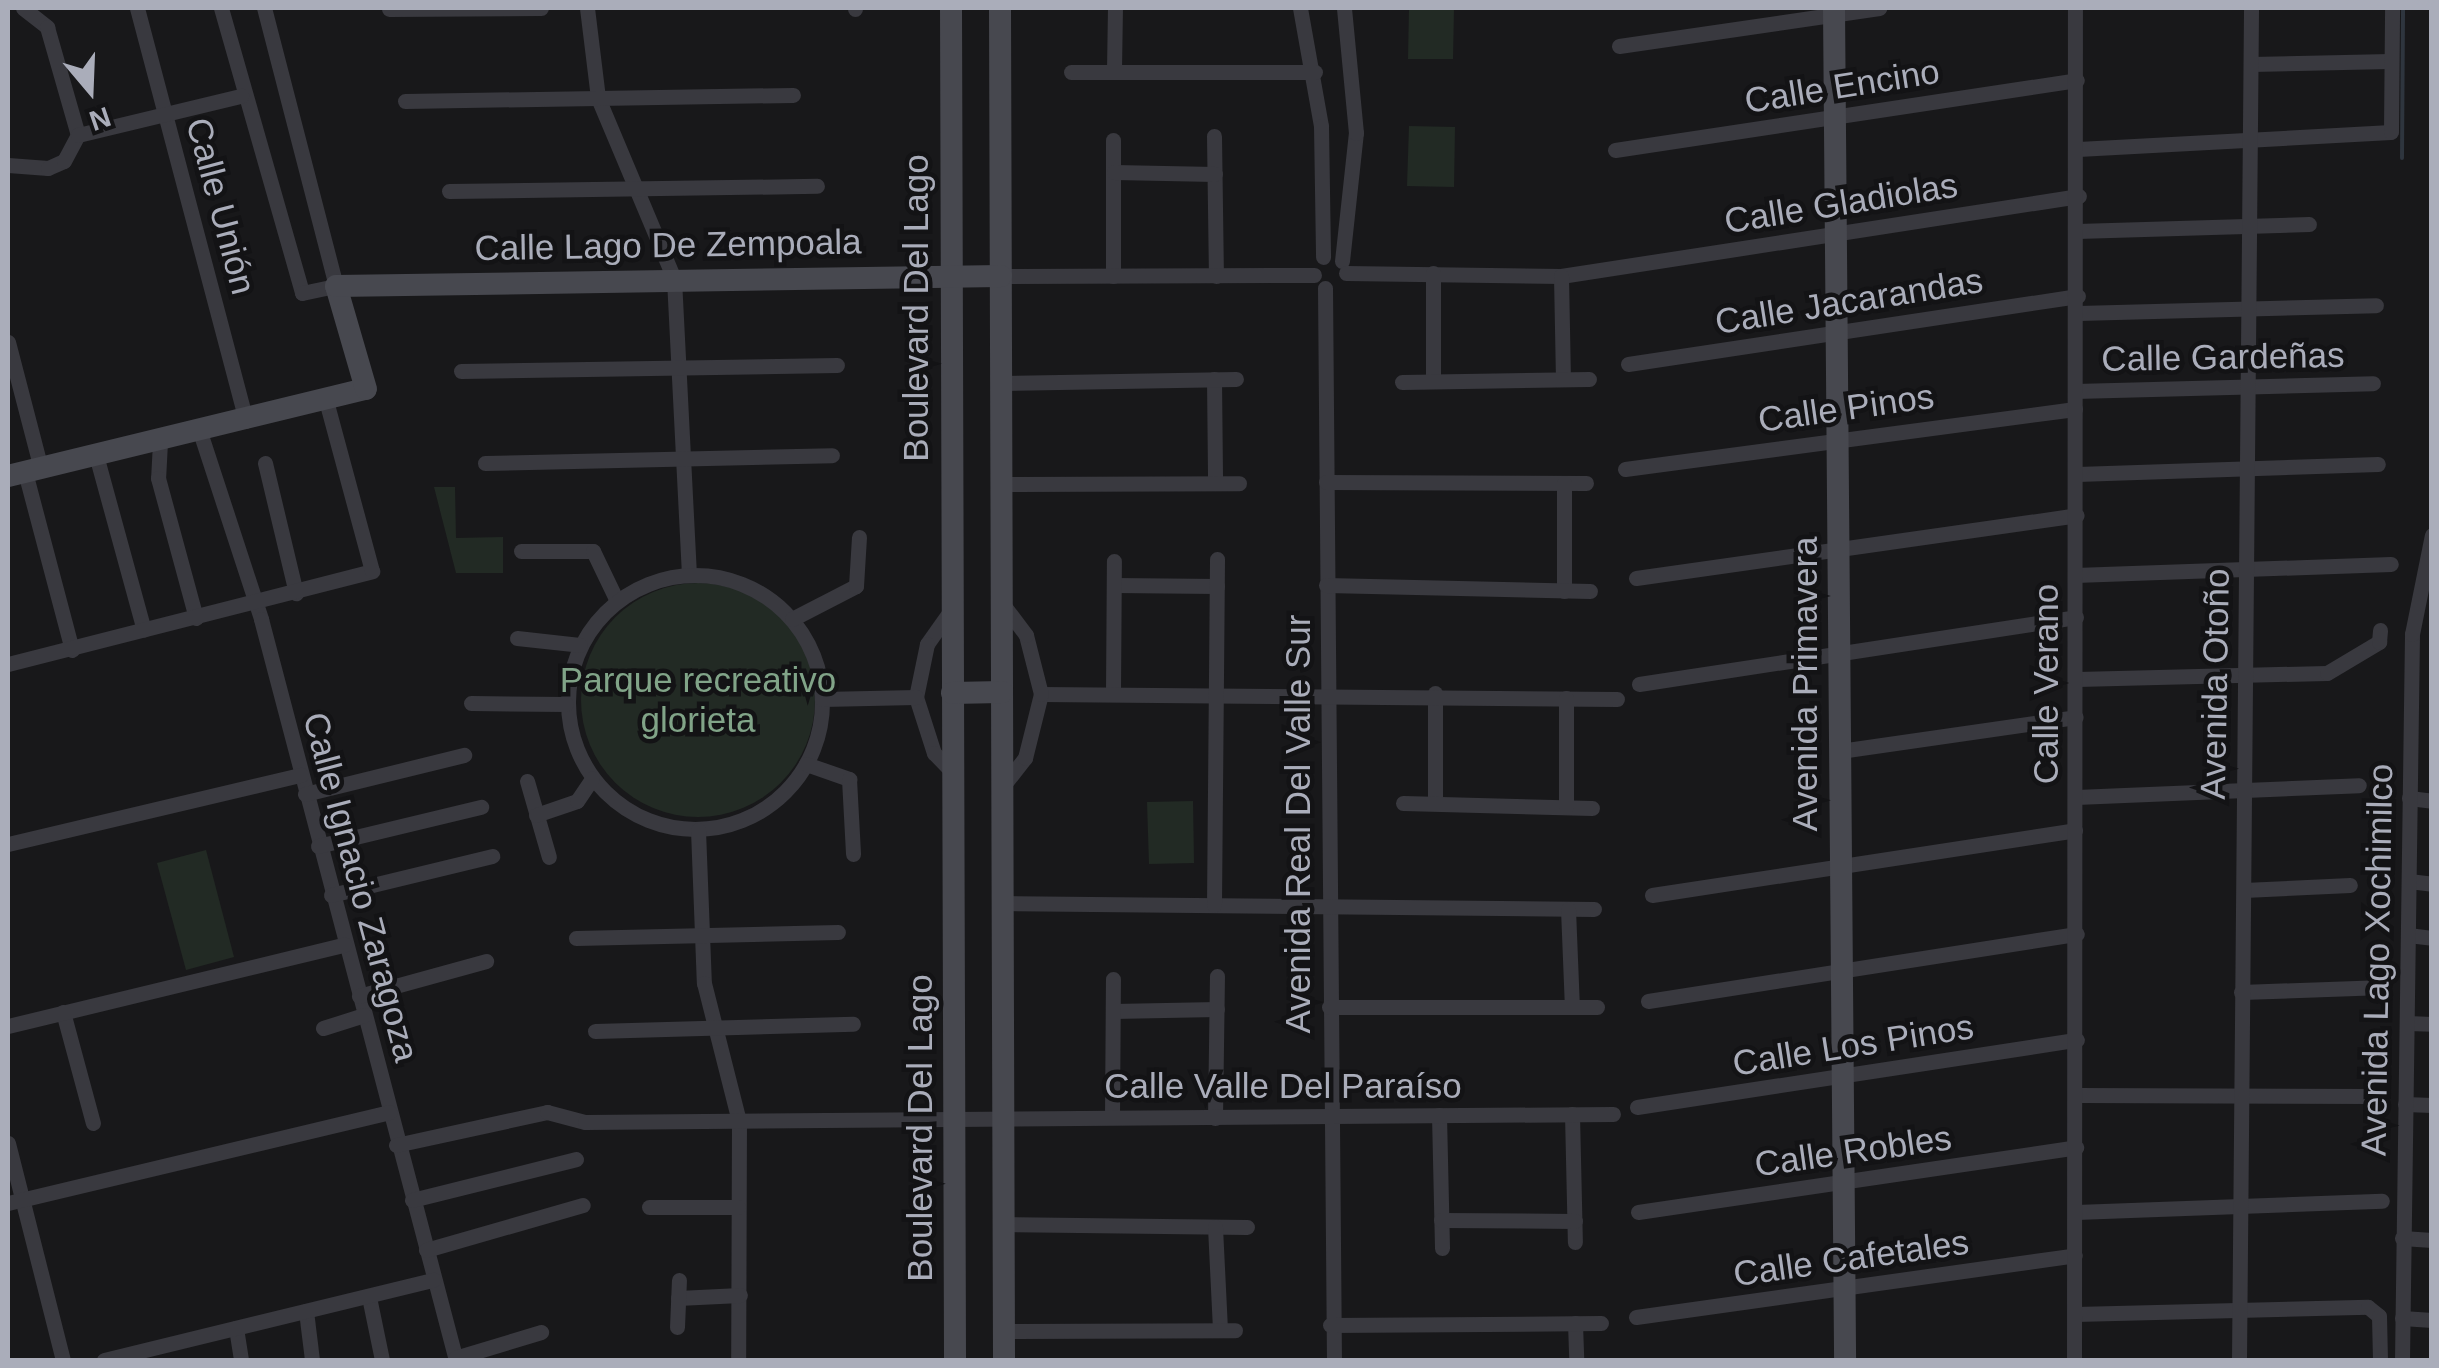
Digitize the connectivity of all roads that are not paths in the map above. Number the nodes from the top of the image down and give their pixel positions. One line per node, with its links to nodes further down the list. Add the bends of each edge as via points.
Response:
1 (23, 8): 31 (street, via 46,27)
2 (137, 8): 29 (street, Calle Unión)
3 (222, 8): 26 (street)
4 (264, 8): 58 (street)
5 (541, 8): 16 (street)
6 (587, 8): 27 (street)
7 (951, 8): 52 (street, Boulevard Del Lago)
8 (1000, 8): 53 (street)
9 (1114, 8): 21 (street)
10 (1300, 8): 23 (street)
11 (1344, 8): 49 (street, via 1356,134)
12 (1879, 8): 17 (street)
13 (2075, 8): 24 (street, Calle Verano)
14 (2251, 8): 20 (street, Avenida Otoño)
15 (2392, 8): 19 (street)
16 (389, 9)
17 (1834, 11): 18 (street); 30 (street, Avenida Primavera)
18 (1619, 46)
19 (2390, 62): 20 (street); 34 (street, via 2391,132)
20 (2250, 64): 34 (street, Avenida Otoño)
21 (1114, 70): 22 (street); 23 (street)
22 (1072, 72)
23 (1315, 72): 48 (street)
24 (2077, 80): 30 (street, Calle Encino); 35 (street, Calle Verano)
25 (793, 94): 27 (street)
26 (241, 96): 29 (street); 58 (street, via 302,293)
27 (598, 98): 28 (street); 42 (street)
28 (405, 101)
29 (166, 116): 31 (street); 81 (street, Calle Unión)
30 (1835, 118): 36 (street, Calle Encino); 47 (street, Avenida Primavera)
31 (78, 135): 37 (street, via 64,161 48,168)
32 (1214, 136): 39 (street)
33 (1113, 140): 38 (street)
34 (2251, 144): 35 (street); 45 (street, Avenida Otoño)
35 (2078, 149): 43 (street, Calle Verano)
36 (1616, 150)
37 (8, 164)
38 (1114, 172): 39 (street); 54 (street)
39 (1215, 174): 55 (street)
40 (817, 186): 42 (street)
41 (449, 191): 42 (street)
42 (644, 191): 57 (street)
43 (2078, 196): 46 (street, Calle Verano); 47 (street, Calle Gladiolas)
44 (2309, 224): 45 (street)
45 (2250, 226): 46 (street); 62 (street, Avenida Otoño)
46 (2077, 231): 60 (street, Calle Verano)
47 (1836, 233): 56 (street, Calle Gladiolas); 63 (street, Avenida Primavera)
48 (1324, 256): 49 (street, Calle Gladiolas); 51 (street)
49 (1344, 267): 50 (street, Calle Gladiolas); 59 (street)
50 (1434, 272): 56 (street, Calle Gladiolas); 72 (street)
51 (1314, 274): 55 (street); 59 (street)
52 (951, 276): 53 (street, Calle Lago De Zempoala); 57 (street, Calle Lago De Zempoala); 123 (street, Boulevard Del Lago)
53 (1001, 276): 54 (street); 75 (street)
54 (1113, 276): 55 (street)
55 (1216, 276)
56 (1561, 276): 69 (street)
57 (674, 279): 58 (street, Calle Lago De Zempoala); 67 (street)
58 (336, 286): 79 (street, via 366,389)
59 (1325, 288): 96 (street, Avenida Real Del Valle Sur)
60 (2078, 304): 62 (street, Calle Jacarandas); 63 (street, Calle Jacarandas); 78 (street, Calle Verano)
61 (2376, 305): 62 (street, Calle Jacarandas)
62 (2252, 307): 77 (street, Avenida Otoño)
63 (1838, 334): 65 (street, Calle Jacarandas); 83 (street, Avenida Primavera)
64 (8, 342): 93 (street)
65 (1628, 364)
66 (837, 365): 67 (street)
67 (676, 368): 68 (street); 87 (street)
68 (461, 371)
69 (1563, 379): 72 (street); 73 (street)
70 (1214, 380): 71 (street); 75 (street); 95 (street)
71 (1236, 380)
72 (1434, 380): 74 (street)
73 (1589, 380)
74 (1402, 382)
75 (1000, 383): 100 (street)
76 (2372, 383): 77 (street, Calle Gardeñas)
77 (2254, 385): 78 (street, Calle Gardeñas); 92 (street, Avenida Otoño)
78 (2075, 391): 80 (street, Calle Verano)
79 (326, 400): 81 (street); 119 (street, via 372,571)
80 (2075, 409): 83 (street, Calle Pinos); 94 (street, Calle Verano)
81 (246, 421): 82 (street)
82 (200, 432): 84 (street); 122 (street, Calle Ignacio Zaragoza)
83 (1840, 438): 91 (street, Calle Pinos); 104 (street, Avenida Primavera)
84 (160, 442): 86 (street); 125 (street, via 158,478)
85 (832, 455): 87 (street)
86 (96, 456): 93 (street); 127 (street)
87 (677, 458): 89 (street); 112 (street)
88 (265, 463): 119 (street)
89 (485, 463)
90 (2378, 464): 92 (street)
91 (1625, 469)
92 (2254, 469): 94 (street); 110 (street, Avenida Otoño)
93 (25, 472): 133 (street)
94 (2077, 474): 101 (street, Calle Verano)
95 (1215, 482): 98 (street); 100 (street)
96 (1326, 482): 99 (street); 115 (street, Avenida Real Del Valle Sur)
97 (1586, 482): 99 (street)
98 (1239, 483)
99 (1564, 483): 117 (street)
100 (1000, 484): 121 (street)
101 (2077, 515): 104 (street); 111 (street, Calle Verano)
102 (2432, 534): 108 (street, Avenida Lago Xochimilco)
103 (859, 538): 126 (street, via 856,586)
104 (1841, 548): 113 (street); 134 (street, Avenida Primavera)
105 (522, 552): 120 (street, via 594,551)
106 (1216, 558): 116 (street)
107 (1114, 561): 114 (street)
108 (2427, 562): 129 (street, Avenida Lago Xochimilco)
109 (2391, 564): 110 (street)
110 (2244, 573): 111 (street); 136 (street, Avenida Otoño)
111 (2075, 574): 124 (street, Calle Verano)
112 (690, 575): 120 (street); 126 (street, via 746,585)
113 (1636, 578)
114 (1114, 585): 116 (street); 141 (street)
115 (1326, 585): 117 (street); 143 (street, Avenida Real Del Valle Sur)
116 (1217, 586): 139 (street)
117 (1564, 591): 118 (street)
118 (1590, 591)
119 (296, 593): 122 (street)
120 (617, 601): 132 (street)
121 (1001, 602): 140 (street); 145 (street, via 1026,635)
122 (250, 605): 125 (street); 158 (street, Calle Ignacio Zaragoza)
123 (952, 609): 142 (street, Boulevard Del Lago); 146 (street, via 928,644)
124 (2076, 617): 134 (street); 137 (street, Calle Verano)
125 (196, 618): 127 (street)
126 (792, 619): 148 (street)
127 (144, 630): 133 (street)
128 (2380, 630): 136 (street, via 2378,642 2328,673)
129 (2412, 634): 131 (street); 152 (street, Avenida Lago Xochimilco)
130 (517, 638): 132 (street)
131 (2432, 638)
132 (580, 644): 151 (street)
133 (72, 650): 135 (street)
134 (1841, 654): 138 (street); 155 (street, Avenida Primavera)
135 (8, 664)
136 (2244, 673): 137 (street); 164 (street, Avenida Otoño)
137 (2078, 679): 153 (street, Calle Verano)
138 (1639, 684)
139 (1217, 691): 141 (street); 143 (street); 190 (street)
140 (1002, 692): 142 (street); 163 (street)
141 (1112, 692): 145 (street)
142 (952, 693): 159 (street, Boulevard Del Lago)
143 (1325, 693): 144 (street); 191 (street, Avenida Real Del Valle Sur)
144 (1434, 693): 147 (street); 169 (street)
145 (1041, 694): 163 (street, via 1025,758)
146 (916, 697): 148 (street); 159 (street, via 934,753)
147 (1566, 698): 149 (street); 172 (street)
148 (822, 699): 157 (street)
149 (1616, 699)
150 (471, 703): 151 (street)
151 (566, 704): 160 (street)
152 (2412, 714): 154 (street); 167 (street, Avenida Lago Xochimilco)
153 (2076, 717): 155 (street); 166 (street, Calle Verano)
154 (2432, 718)
155 (1840, 751): 182 (street, Avenida Primavera)
156 (464, 756): 165 (street)
157 (806, 764): 175 (street, via 772,804); 179 (street, via 849,780)
158 (301, 775): 165 (street, Calle Ignacio Zaragoza); 177 (street)
159 (955, 775): 239 (street, Boulevard Del Lago)
160 (592, 779): 174 (street, via 576,801); 175 (street, via 638,817)
161 (527, 781): 174 (street)
162 (2358, 784): 164 (street)
163 (1003, 786): 189 (street)
164 (2244, 786): 166 (street); 186 (street, Avenida Otoño)
165 (305, 794): 178 (street, Calle Ignacio Zaragoza)
166 (2076, 796): 176 (street, Calle Verano)
167 (2410, 798): 168 (street); 183 (street, Avenida Lago Xochimilco)
168 (2432, 801)
169 (1435, 802): 170 (street); 172 (street)
170 (1403, 803)
171 (481, 807): 178 (street)
172 (1566, 807): 173 (street)
173 (1592, 808)
174 (536, 815): 181 (street)
175 (698, 830): 197 (street)
176 (2075, 830): 182 (street); 195 (street, Calle Verano)
177 (8, 844)
178 (318, 846): 188 (street, Calle Ignacio Zaragoza)
179 (853, 854)
180 (492, 856): 188 (street)
181 (548, 858)
182 (1840, 865): 187 (street); 202 (street, Avenida Primavera)
183 (2409, 881): 184 (street); 196 (street, Avenida Lago Xochimilco)
184 (2432, 884)
185 (2350, 885): 186 (street)
186 (2244, 890): 206 (street, Avenida Otoño)
187 (1652, 895)
188 (330, 896): 200 (street, Calle Ignacio Zaragoza)
189 (1002, 903): 190 (street); 235 (street)
190 (1214, 905): 191 (street)
191 (1328, 906): 192 (street); 209 (street, Avenida Real Del Valle Sur)
192 (1568, 909): 193 (street); 210 (street)
193 (1594, 909)
194 (838, 932): 197 (street)
195 (2077, 934): 202 (street); 223 (street, Calle Verano)
196 (2408, 935): 199 (street); 216 (street, Avenida Lago Xochimilco)
197 (699, 937): 198 (street); 221 (street)
198 (576, 938)
199 (2432, 938)
200 (344, 945): 207 (street, Calle Ignacio Zaragoza); 214 (street)
201 (486, 961): 207 (street)
202 (1839, 972): 208 (street); 224 (street, Avenida Primavera)
203 (1217, 976): 213 (street)
204 (1113, 979): 212 (street)
205 (2384, 987): 206 (street)
206 (2240, 992): 225 (street, Avenida Otoño)
207 (359, 996): 215 (street, Calle Ignacio Zaragoza)
208 (1648, 1001)
209 (1329, 1006): 210 (street); 238 (street, Avenida Real Del Valle Sur)
210 (1572, 1007): 211 (street)
211 (1597, 1008)
212 (1113, 1010): 213 (street); 236 (street)
213 (1217, 1010): 237 (street)
214 (63, 1012): 219 (street); 241 (street)
215 (364, 1015): 220 (street); 231 (street, Calle Ignacio Zaragoza)
216 (2407, 1023): 218 (street); 228 (street, Avenida Lago Xochimilco)
217 (853, 1024): 221 (street)
218 (2432, 1024)
219 (8, 1026)
220 (323, 1028)
221 (715, 1029): 222 (street); 240 (street)
222 (595, 1031)
223 (2078, 1040): 224 (street, Calle Los Pinos); 226 (street, Calle Verano)
224 (1841, 1080): 230 (street, Calle Los Pinos); 246 (street, Avenida Primavera)
225 (2240, 1092): 226 (street); 227 (street); 250 (street, Avenida Otoño)
226 (2077, 1094): 244 (street, Calle Verano)
227 (2373, 1096)
228 (2405, 1104): 229 (street); 261 (street, Avenida Lago Xochimilco)
229 (2432, 1105)
230 (1637, 1107)
231 (389, 1112): 243 (street, Calle Ignacio Zaragoza); 249 (street)
232 (1572, 1114): 233 (street, Calle Valle Del Paraíso); 234 (street, Calle Valle Del Paraíso); 257 (street)
233 (1612, 1114)
234 (1439, 1115): 238 (street, Calle Valle Del Paraíso); 256 (street)
235 (1004, 1118): 236 (street, Calle Valle Del Paraíso); 239 (street, Calle Valle Del Paraíso); 258 (street)
236 (1112, 1118): 237 (street, Calle Valle Del Paraíso)
237 (1216, 1118): 238 (street, Calle Valle Del Paraíso)
238 (1329, 1118): 281 (street, Avenida Real Del Valle Sur)
239 (954, 1119): 240 (street, Calle Valle Del Paraíso); 294 (street, Boulevard Del Lago)
240 (739, 1121): 243 (street, Calle Valle Del Paraíso, via 584,1122 547,1112); 253 (street)
241 (93, 1124)
242 (8, 1143): 249 (street)
243 (396, 1145): 247 (street, Calle Ignacio Zaragoza)
244 (2076, 1148): 246 (street, Calle Robles); 255 (street, Calle Verano)
245 (576, 1159): 247 (street)
246 (1844, 1185): 254 (street, Calle Robles); 269 (street, Avenida Primavera)
247 (412, 1200): 265 (street, Calle Ignacio Zaragoza)
248 (2382, 1201): 250 (street)
249 (15, 1202): 288 (street)
250 (2238, 1204): 255 (street); 273 (street, Avenida Otoño)
251 (582, 1205): 265 (street)
252 (649, 1207): 253 (street)
253 (738, 1207): 271 (street)
254 (1638, 1212)
255 (2076, 1212): 266 (street, Calle Verano)
256 (1441, 1220): 257 (street); 264 (street)
257 (1574, 1221): 263 (street)
258 (1004, 1224): 259 (street); 284 (street)
259 (1215, 1227): 260 (street); 284 (street, via 1228,1330)
260 (1247, 1228)
261 (2402, 1238): 262 (street); 277 (street, Avenida Lago Xochimilco)
262 (2432, 1240)
263 (1575, 1242)
264 (1442, 1248)
265 (426, 1250): 267 (street, Calle Ignacio Zaragoza)
266 (2075, 1255): 269 (street, Calle Cafetales); 275 (street, Calle Verano)
267 (433, 1280): 270 (street); 287 (street, Calle Ignacio Zaragoza)
268 (678, 1280): 272 (street)
269 (1846, 1291): 276 (street, Calle Cafetales); 298 (street, Avenida Primavera)
270 (369, 1296): 274 (street); 292 (street)
271 (740, 1296): 272 (street); 293 (street)
272 (678, 1298): 283 (street)
273 (2238, 1308): 275 (street); 300 (street, Avenida Otoño); 301 (street, via 2376,1309)
274 (306, 1311): 282 (street); 291 (street)
275 (2074, 1314): 299 (street, Calle Verano)
276 (1636, 1318)
277 (2402, 1318): 278 (street); 302 (street, Avenida Lago Xochimilco)
278 (2432, 1320)
279 (1575, 1323): 280 (street); 281 (street); 297 (street)
280 (1600, 1323)
281 (1330, 1326): 296 (street, Avenida Real Del Valle Sur)
282 (236, 1328): 286 (street); 290 (street)
283 (677, 1328)
284 (1004, 1331): 295 (street)
285 (541, 1332): 287 (street)
286 (171, 1352): 289 (street)
287 (456, 1359)
288 (63, 1360)
289 (104, 1360)
290 (241, 1360)
291 (312, 1360)
292 (382, 1360)
293 (738, 1360)
294 (954, 1360)
295 (1004, 1360)
296 (1334, 1360)
297 (1576, 1360)
298 (1844, 1360)
299 (2074, 1360)
300 (2239, 1360)
301 (2380, 1360)
302 (2402, 1360)

